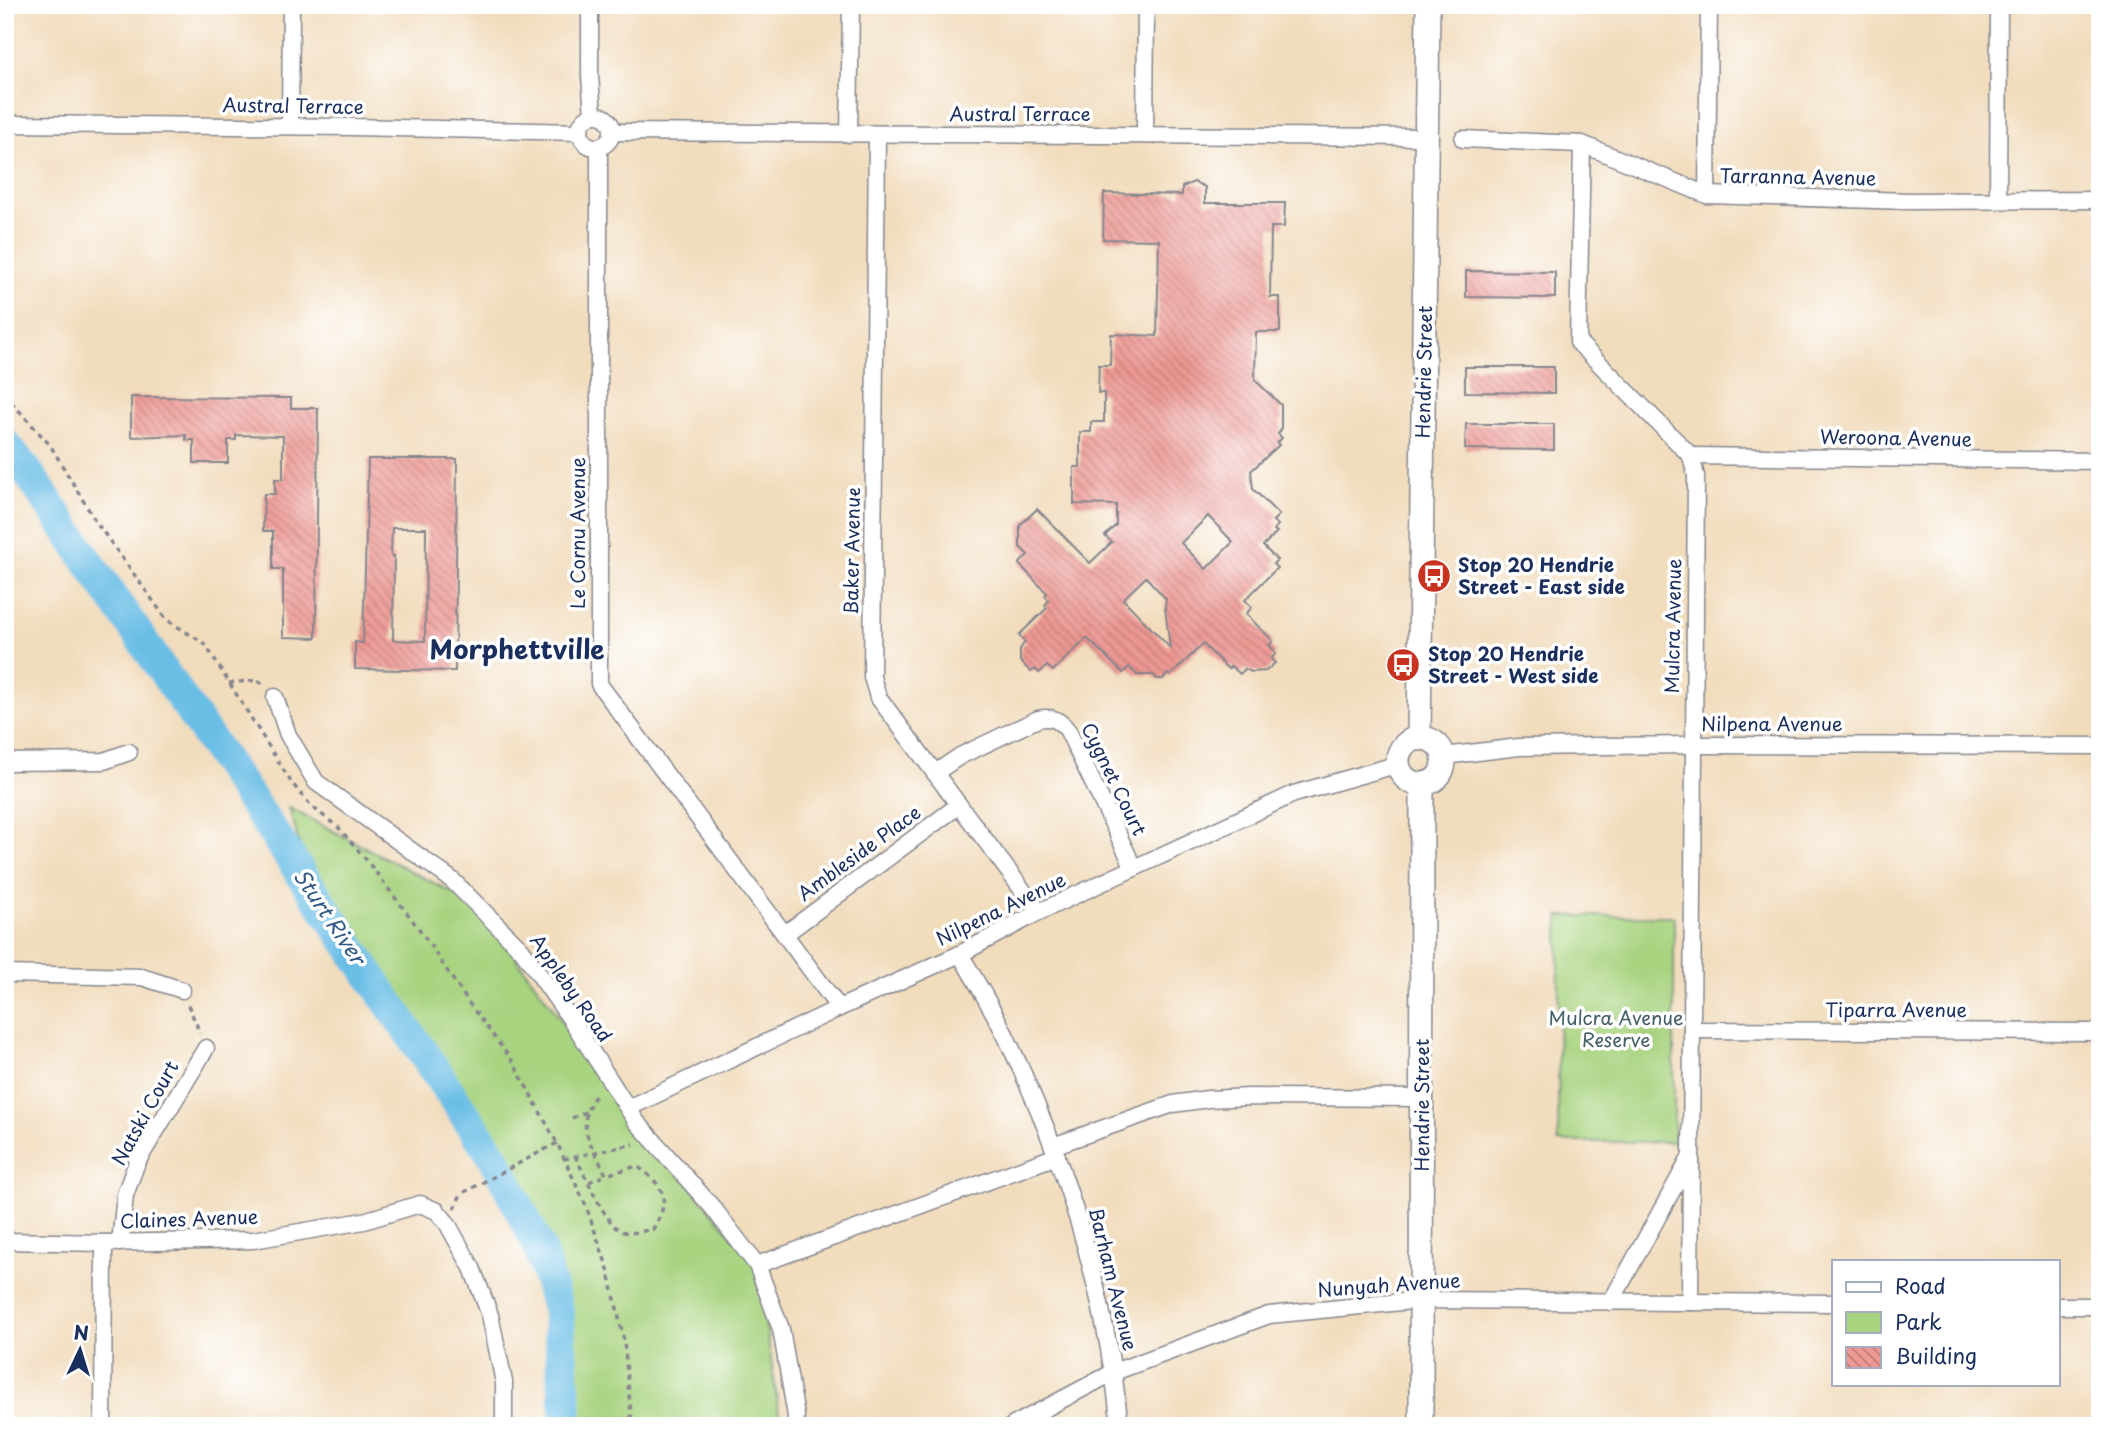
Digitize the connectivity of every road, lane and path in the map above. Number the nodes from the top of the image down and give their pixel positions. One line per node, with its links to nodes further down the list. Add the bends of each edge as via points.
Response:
1 (291, 5): 10 (street)
2 (590, 5): 8 (street)
3 (851, 5): 13 (street)
4 (1146, 5): 15 (street)
5 (1428, 5): 16 (street, Hendrie Street)
6 (1709, 5): 20 (street)
7 (1999, 5): 21 (street)
8 (593, 115): 11 (street, via 583,121); 12 (street, via 605,117)
9 (5, 124): 10 (street, Austral Terrace)
10 (290, 126): 11 (street, Austral Terrace)
11 (580, 132): 19 (street, via 586,144)
12 (613, 132): 13 (street, Austral Terrace); 19 (street)
13 (849, 134): 14 (street, Austral Terrace)
14 (877, 135): 15 (street, Austral Terrace); 34 (street, Baker Avenue, via 872,677 878,698)
15 (1145, 135): 16 (street, Austral Terrace)
16 (1427, 137): 27 (street, Hendrie Street)
17 (1463, 139): 18 (street, Tarranna Avenue)
18 (1582, 144): 20 (street, Tarranna Avenue); 23 (street, via 1578,342)
19 (599, 147): 39 (street, Le Cornu Avenue, via 599,684)
20 (1707, 195): 21 (street, Tarranna Avenue)
21 (1998, 199): 22 (street, Tarranna Avenue)
22 (2100, 200)
23 (1691, 456): 24 (street, Weroona Avenue); 28 (street, Mulcra Avenue, via 1696,476)
24 (2100, 461)
25 (229, 683): 26 (path, via 258,680)
26 (275, 697): 47 (street, Appleby Road, via 288,735 316,782 452,880 522,950)
27 (1419, 738): 31 (street, via 1434,742); 33 (street, via 1405,745)
28 (1693, 745): 29 (street, Nilpena Avenue); 31 (street, Nilpena Avenue, via 1519,747); 44 (street, Mulcra Avenue)
29 (2100, 746)
30 (129, 752): 32 (street, via 104,761)
31 (1444, 756): 35 (street, via 1439,776)
32 (5, 762)
33 (1399, 764): 35 (street, via 1408,780); 37 (street, Nilpena Avenue, via 1294,794)
34 (935, 773): 36 (street, Baker Avenue); 37 (street, Cygnet Court, via 1038,719 1058,720 1068,731)
35 (1422, 784): 48 (street, Hendrie Street)
36 (959, 805): 38 (street, Baker Avenue); 39 (street, Ambleside Place)
37 (1134, 868): 38 (street, Nilpena Avenue)
38 (1039, 912): 40 (street, Nilpena Avenue)
39 (785, 934): 43 (street, Le Cornu Avenue)
40 (960, 954): 43 (street, Nilpena Avenue); 53 (street, Barham Avenue, via 1009,1042)
41 (5, 974): 42 (street, via 142,977)
42 (182, 990): 46 (path)
43 (839, 1008): 49 (street, Nilpena Avenue)
44 (1692, 1030): 45 (street, Tiparra Avenue); 56 (street, Mulcra Avenue)
45 (2100, 1032)
46 (206, 1048): 62 (street, Natski Court, via 137,1162)
47 (607, 1080): 49 (street, Appleby Road); 50 (path)
48 (1422, 1098): 53 (street, via 1249,1097 1173,1104); 64 (street, Hendrie Street)
49 (628, 1108): 52 (street, Appleby Road)
50 (586, 1112): 51 (path); 54 (path, via 585,1135)
51 (572, 1118)
52 (653, 1141): 54 (path); 63 (street, Appleby Road)
53 (1055, 1151): 63 (street); 70 (street, Barham Avenue, via 1090,1260)
54 (595, 1152): 55 (path); 58 (path)
55 (575, 1156): 57 (path); 59 (path)
56 (1691, 1156): 65 (street, Mulcra Avenue); 66 (street, Mulcra Avenue)
57 (564, 1159): 60 (path, via 557,1143 478,1184 461,1194); 73 (path, via 588,1212 614,1292)
58 (606, 1175): 59 (path); 59 (path, via 637,1166 660,1184 663,1214 653,1229 622,1232 611,1224)
59 (589, 1182)
60 (447, 1223): 62 (street, Claines Avenue, via 437,1211 419,1204 365,1221 253,1240); 72 (street, via 472,1268 490,1315 504,1382)
61 (5, 1241): 62 (street, Claines Avenue)
62 (112, 1243): 71 (street, Natski Court)
63 (757, 1265): 74 (street, Appleby Road, via 781,1329)
64 (1422, 1300): 65 (street, Nunyah Avenue); 70 (street, Nunyah Avenue, via 1269,1315); 77 (street, Hendrie Street)
65 (1611, 1302): 66 (street, Nunyah Avenue)
66 (1690, 1302): 67 (street, Nunyah Avenue)
67 (1832, 1303)
68 (2060, 1306): 69 (street)
69 (2100, 1306)
70 (1114, 1372): 75 (street, Nunyah Avenue); 76 (street, Barham Avenue)
71 (103, 1426)
72 (504, 1426)
73 (632, 1426)
74 (794, 1426)
75 (1012, 1426)
76 (1120, 1426)
77 (1421, 1426)

